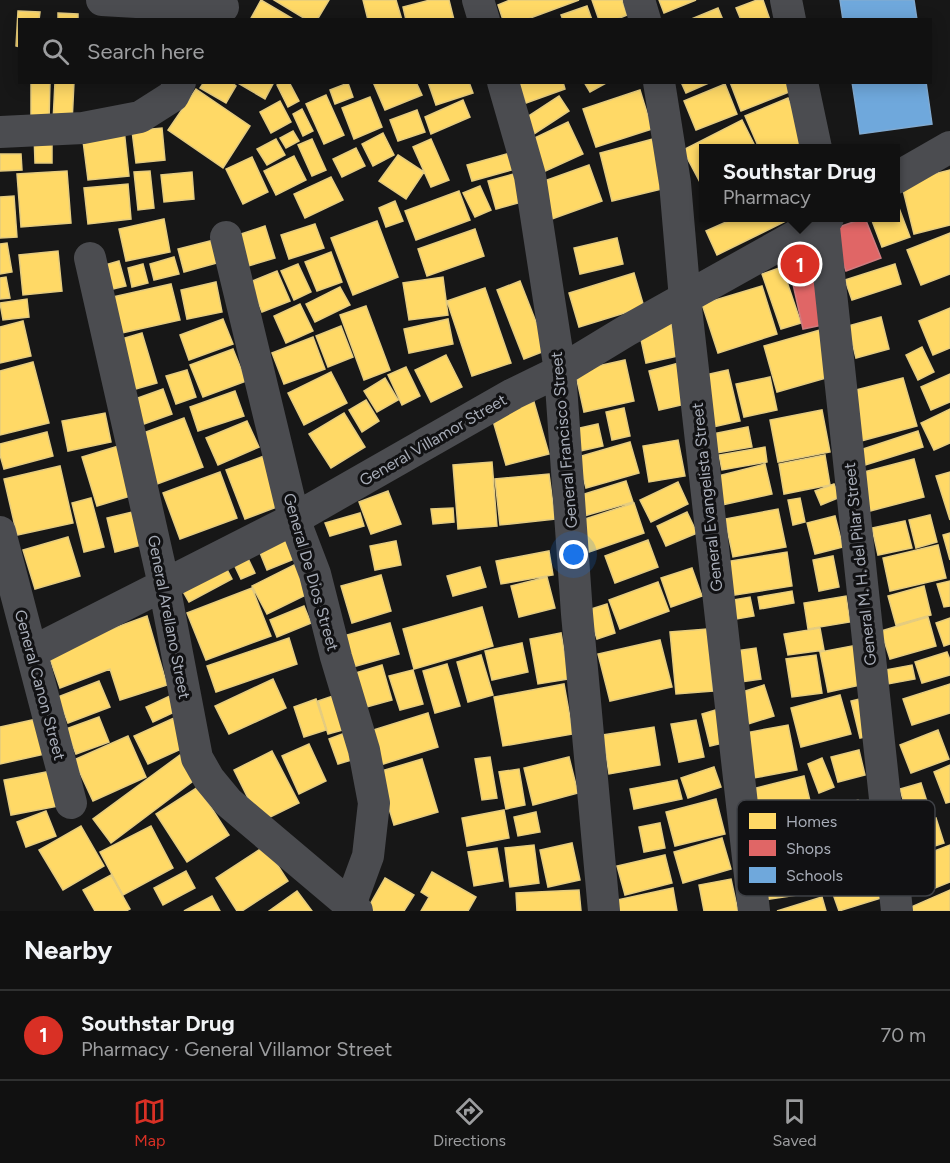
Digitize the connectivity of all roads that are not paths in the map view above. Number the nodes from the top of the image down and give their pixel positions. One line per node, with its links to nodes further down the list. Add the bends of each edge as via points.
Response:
1 (102, 0): 5 (street)
2 (478, 0): 6 (street)
3 (639, 0): 7 (street)
4 (786, 0): 8 (street)
5 (222, 9)
6 (483, 18)
7 (644, 18)
8 (790, 18)
9 (179, 84): 13 (street, via 173,96 140,117 83,128)
10 (503, 84): 22 (street, General Francisco Street, via 530,176)
11 (659, 84): 21 (street, General Evangelista Street, via 675,183)
12 (802, 84): 14 (street)
13 (0, 132)
14 (815, 144)
15 (950, 147): 16 (street)
16 (900, 176)
17 (818, 222): 21 (street, General Villamor Street)
18 (825, 222): 28 (street, General M. H. del Pilar Street)
19 (226, 237): 23 (street, General De Dios Street)
20 (90, 258): 25 (street, General Arellano Street)
21 (685, 299): 22 (street, General Villamor Street); 27 (street, General Evangelista Street)
22 (560, 371): 23 (street, General Villamor Street); 33 (street, General Francisco Street)
23 (294, 519): 25 (street, General Villamor Street); 32 (street, General De Dios Street, via 315,574 374,802 368,856)
24 (0, 532): 26 (street, General Canon Street)
25 (164, 585): 26 (street, General Villamor Street); 32 (street, General Arellano Street, via 197,758 209,779 228,802)
26 (32, 652): 29 (street, General Canon Street)
27 (741, 800)
28 (885, 800)
29 (71, 803)
30 (752, 896): 34 (street, General Evangelista Street)
31 (895, 896): 35 (street, General M. H. del Pilar Street)
32 (354, 908)
33 (604, 911)
34 (754, 911)
35 (897, 911)

